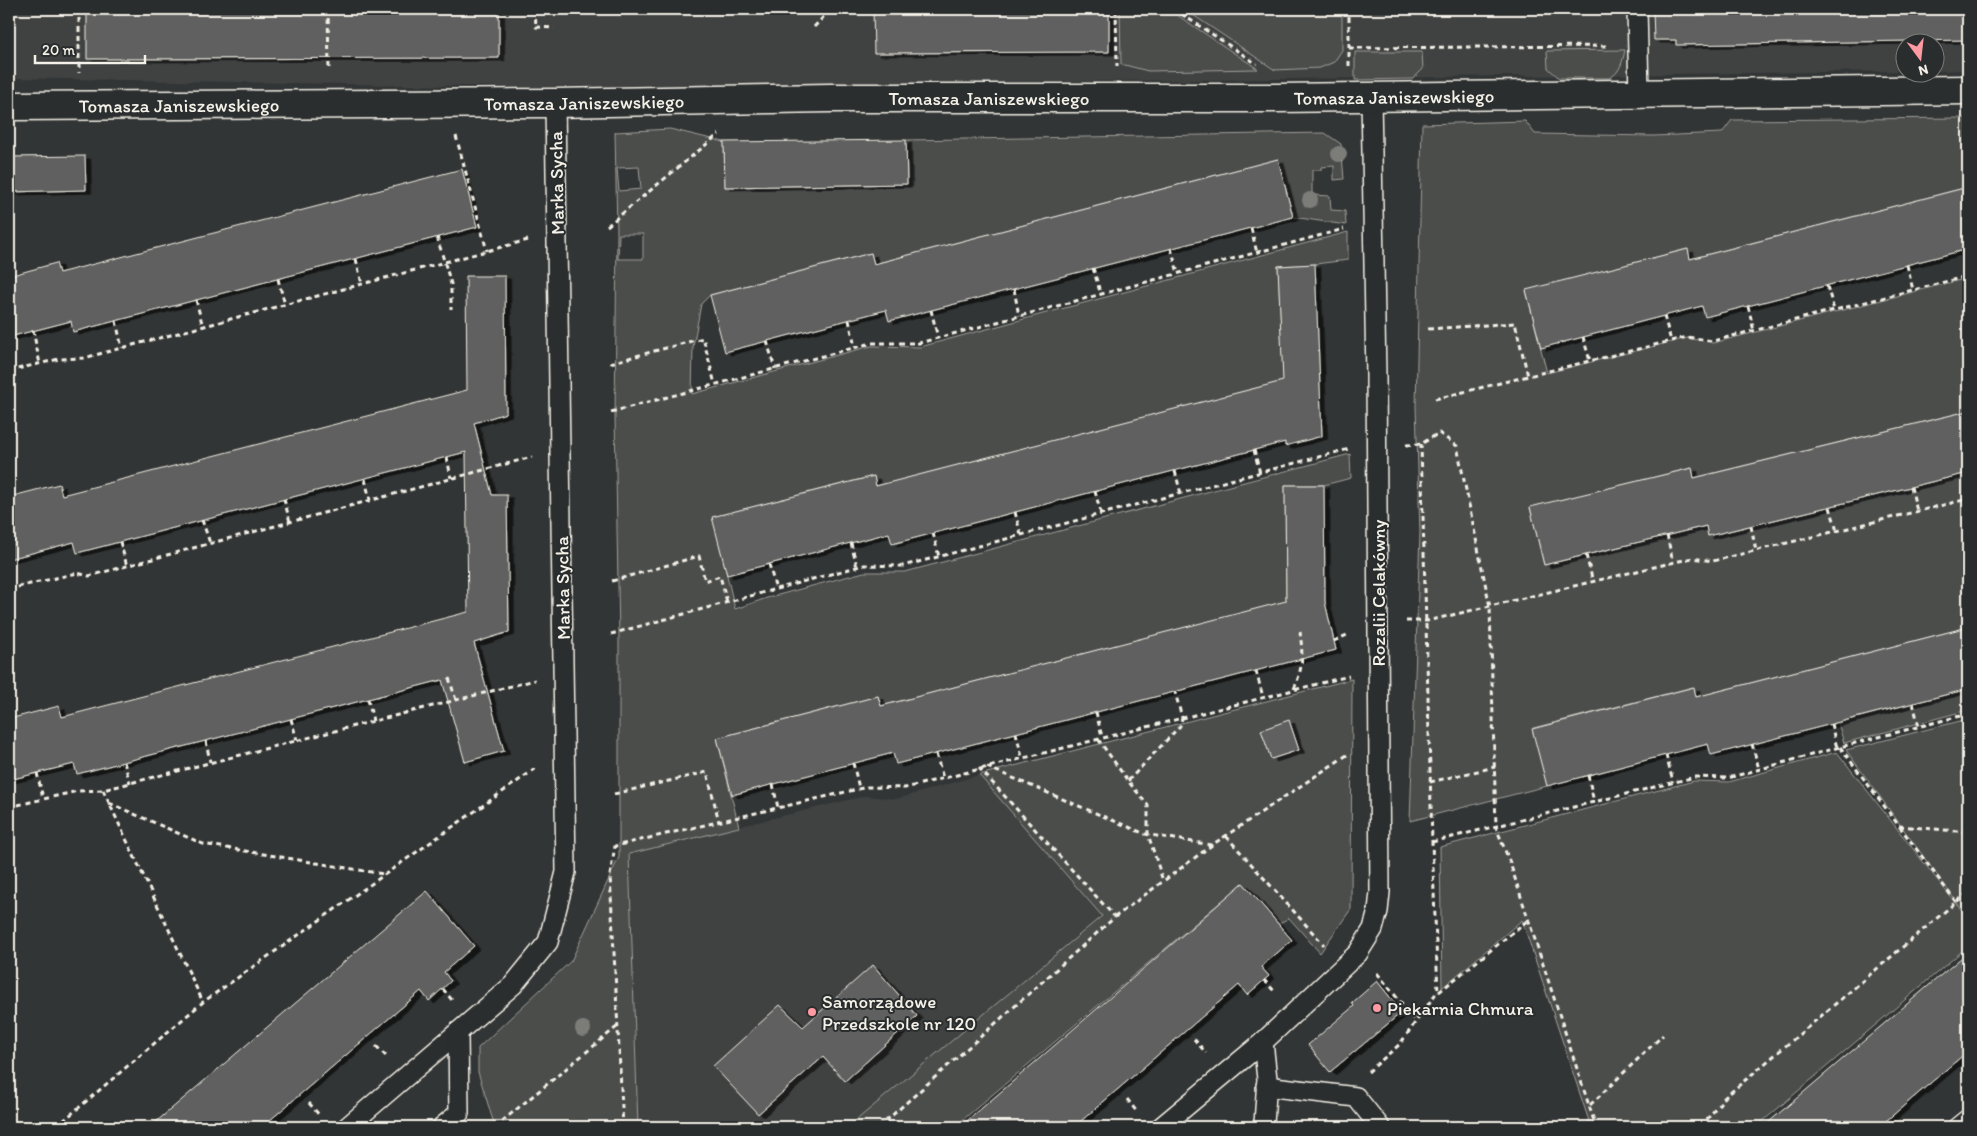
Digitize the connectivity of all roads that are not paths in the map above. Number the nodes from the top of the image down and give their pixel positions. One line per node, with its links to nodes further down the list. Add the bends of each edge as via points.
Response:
1 (1637, 9): 3 (lane)
2 (1968, 90): 3 (street, Tomasza Janiszewskiego)
3 (1639, 93): 4 (street, Tomasza Janiszewskiego)
4 (1371, 97): 5 (street, Tomasza Janiszewskiego, via 830,98); 8 (lane, Rozalii Celakówny, via 1377,437 1378,911 1373,929 1358,953)
5 (554, 103): 6 (street, Tomasza Janiszewskiego); 7 (lane, Marka Sycha, via 566,872 548,942 513,985)
6 (9, 106)
7 (458, 1032): 11 (lane, Marka Sycha); 12 (lane, via 459,1113)
8 (1263, 1042): 9 (lane); 13 (lane, Rozalii Celakówny)
9 (1266, 1086): 14 (lane, via 1264,1124); 15 (lane, via 1356,1097)
10 (1968, 1119): 16 (lane)
11 (347, 1127)
12 (442, 1127)
13 (1161, 1127)
14 (1260, 1127)
15 (1380, 1127)
16 (1958, 1127)

